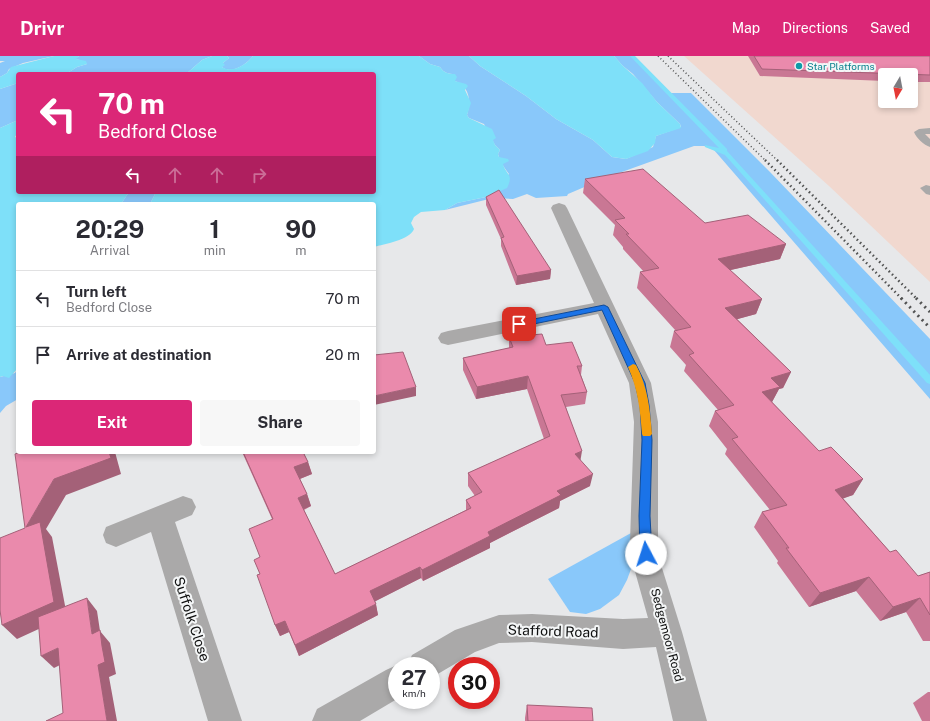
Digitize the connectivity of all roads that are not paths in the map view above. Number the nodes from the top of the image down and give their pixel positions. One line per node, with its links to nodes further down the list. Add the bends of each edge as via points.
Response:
1 (930, 131): 2 (lane, via 919,132)
2 (930, 144)
3 (558, 208): 4 (street, Sedgemoor Road)
4 (604, 307): 5 (street); 7 (street, Sedgemoor Road, via 640,383 645,405 647,440 644,541 648,568)
5 (448, 338)
6 (116, 535): 10 (street, Suffolk Close, via 171,512)
7 (667, 632): 8 (street, Stafford Road, via 623,634 532,628 498,630 466,641); 12 (street, Sedgemoor Road)
8 (439, 657)
9 (388, 686): 11 (street)
10 (225, 721)
11 (329, 721)
12 (690, 721)

